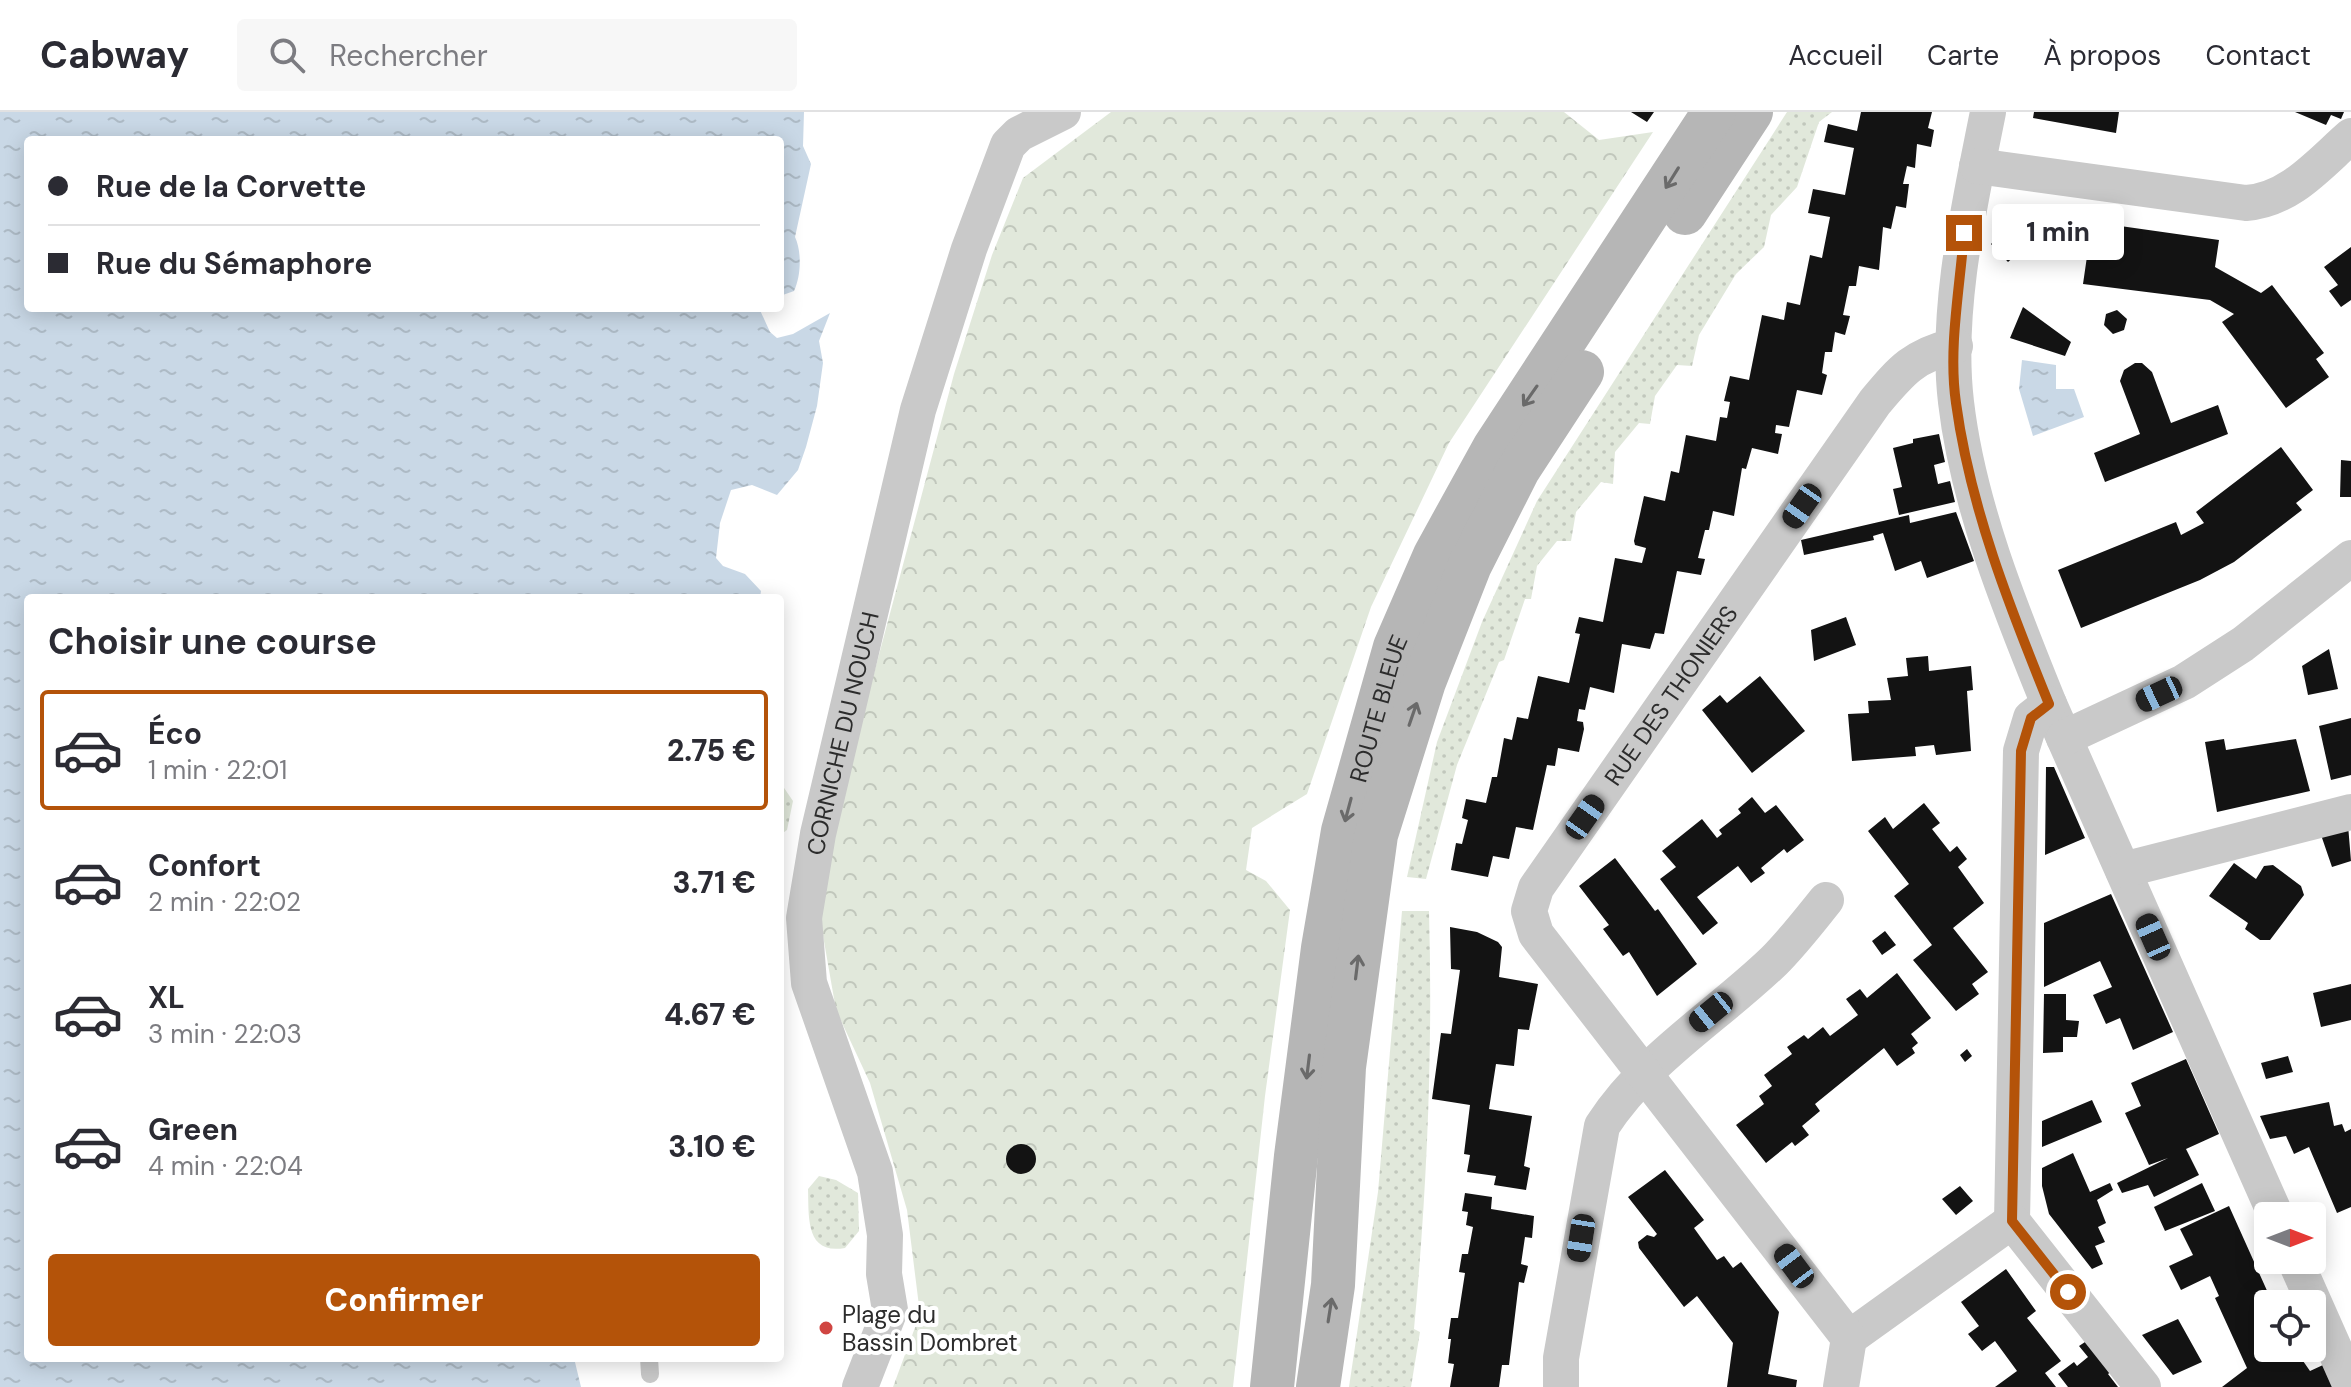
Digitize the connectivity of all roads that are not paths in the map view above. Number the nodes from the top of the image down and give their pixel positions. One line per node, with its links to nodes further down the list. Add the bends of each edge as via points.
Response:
1 (1063, 112): 20 (street, CORNICHE DU NOUCH, via 1008,145 969,249 907,453 818,834 804,918 809,983 875,1172 885,1235 890,1310)
2 (1714, 112): 21 (street, ROUTE BLEUE, one-way to 21, via 1494,448 1435,555 1395,647 1343,831 1323,948)
3 (1751, 112): 22 (street, ROUTE BLEUE, one-way to 3, via 1333,1285 1344,1067 1376,835 1397,761 1470,565 1518,470)
4 (1988, 112): 6 (street)
5 (2351, 136): 6 (street, via 2286,192 2246,203)
6 (1977, 166): 7 (street, via 1964,233)
7 (1955, 346): 9 (street, via 1955,400 1967,462 2009,601); 14 (street, RUE DES THONIERS, via 1929,352 1902,369 1875,402 1536,888 1529,911 1536,934)
8 (2351, 558): 10 (street, via 2243,644 2184,682)
9 (2049, 704): 10 (street); 16 (street, via 2031,718 2021,751)
10 (2064, 738): 12 (street)
11 (2351, 812): 12 (street)
12 (2123, 870): 15 (street)
13 (1826, 900): 14 (street, via 1773,962)
14 (1646, 1074): 18 (street, RUE DES THONIERS); 23 (street, via 1619,1099 1599,1137 1561,1358)
15 (2270, 1202)
16 (2012, 1221): 18 (street); 25 (street)
17 (2301, 1274): 19 (street)
18 (1849, 1338): 24 (street)
19 (2351, 1386)
20 (860, 1387)
21 (1272, 1387)
22 (1318, 1387)
23 (1561, 1387)
24 (1841, 1387)
25 (2143, 1387)

